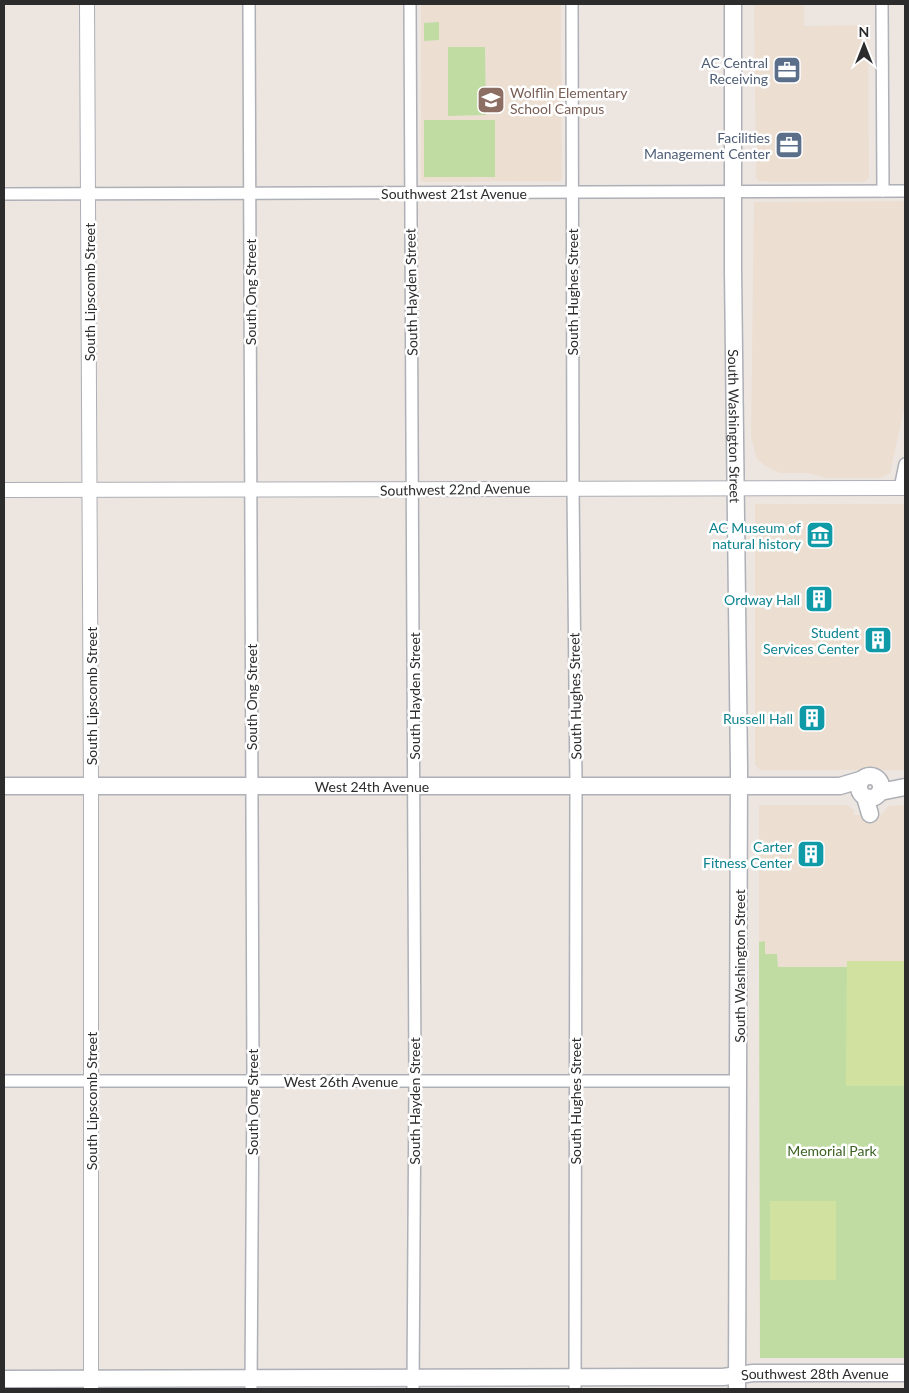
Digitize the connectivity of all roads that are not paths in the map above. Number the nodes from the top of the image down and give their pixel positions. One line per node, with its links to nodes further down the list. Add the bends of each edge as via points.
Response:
1 (87, 4): 13 (street, South Lipscomb Street)
2 (249, 4): 14 (street, South Ong Street)
3 (410, 4): 9 (street, South Hayden Street)
4 (572, 4): 10 (street, South Hughes Street)
5 (732, 4): 11 (main road, South Washington Street)
6 (882, 4): 7 (street)
7 (883, 191): 8 (street, Southwest 21st Avenue); 11 (street, Southwest 21st Avenue)
8 (905, 191)
9 (410, 192): 10 (street, Southwest 21st Avenue); 14 (street, Southwest 21st Avenue); 21 (street, South Hayden Street)
10 (572, 192): 11 (street, Southwest 21st Avenue); 16 (street, South Hughes Street)
11 (733, 192): 17 (main road, South Washington Street)
12 (4, 194): 13 (street, Southwest 21st Avenue)
13 (88, 194): 14 (street, Southwest 21st Avenue); 22 (street, South Lipscomb Street)
14 (250, 194): 20 (street, South Ong Street)
15 (905, 464): 18 (street)
16 (573, 487): 17 (street, Southwest 22nd Avenue); 21 (street, Southwest 22nd Avenue); 25 (street, South Hughes Street)
17 (735, 488): 18 (street, Southwest 22nd Avenue); 27 (main road, South Washington Street)
18 (902, 488)
19 (4, 490): 22 (street, Southwest 22nd Avenue)
20 (250, 490): 21 (street, Southwest 22nd Avenue); 22 (street, Southwest 22nd Avenue); 23 (street, South Ong Street)
21 (414, 490): 24 (street, South Hayden Street)
22 (90, 491): 28 (street, South Lipscomb Street)
23 (251, 785): 24 (main road, West 24th Avenue); 28 (main road, West 24th Avenue); 31 (street, South Ong Street)
24 (414, 785): 25 (main road, West 24th Avenue); 32 (street, South Hayden Street)
25 (576, 785): 27 (main road, West 24th Avenue); 35 (street, South Hughes Street)
26 (4, 786): 28 (main road, West 24th Avenue)
27 (739, 786): 29 (main road, West 24th Avenue, via 840,786 870,790); 33 (main road, South Washington Street)
28 (91, 787): 34 (street, South Lipscomb Street)
29 (902, 787)
30 (4, 1081): 34 (street, West 26th Avenue)
31 (253, 1081): 32 (street, West 26th Avenue); 34 (street, West 26th Avenue); 40 (street, South Ong Street)
32 (415, 1081): 35 (street, West 26th Avenue); 41 (street, South Hayden Street)
33 (738, 1081): 35 (street, West 26th Avenue); 38 (main road, South Washington Street)
34 (91, 1082): 39 (street, South Lipscomb Street)
35 (574, 1082): 42 (street, South Hughes Street)
36 (905, 1373): 38 (main road, Southwest 28th Avenue, via 753,1373)
37 (4, 1378): 39 (main road, Southwest 28th Avenue)
38 (737, 1382): 42 (main road, Southwest 28th Avenue, via 657,1378)
39 (91, 1383): 43 (main road, Southwest 28th Avenue)
40 (251, 1383): 41 (main road, Southwest 28th Avenue); 43 (main road, Southwest 28th Avenue)
41 (413, 1383): 42 (main road, Southwest 28th Avenue)
42 (575, 1383)
43 (173, 1384)

